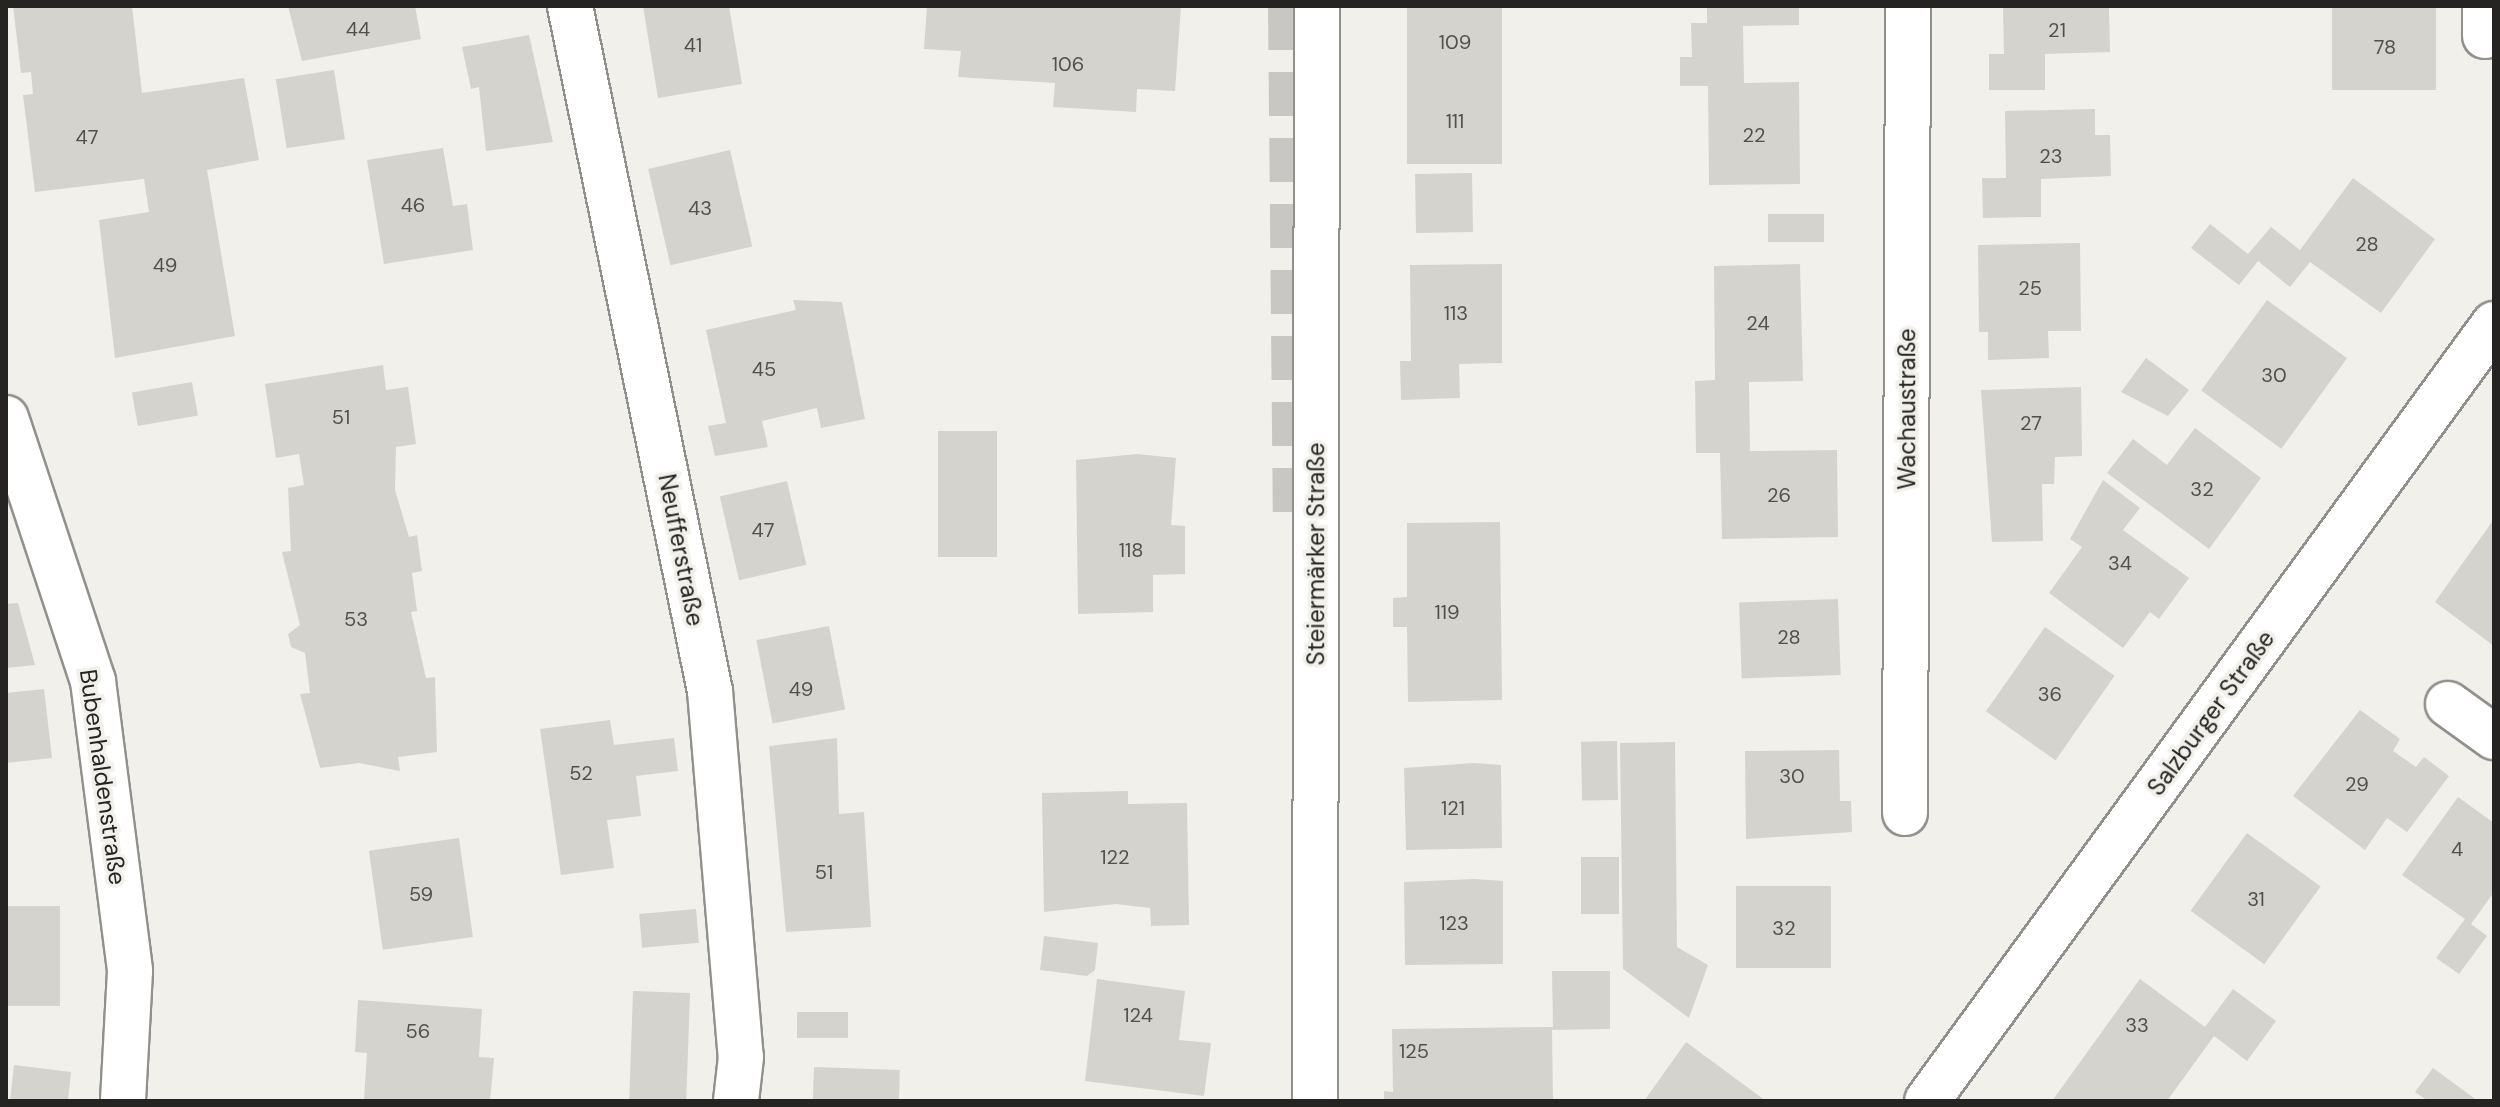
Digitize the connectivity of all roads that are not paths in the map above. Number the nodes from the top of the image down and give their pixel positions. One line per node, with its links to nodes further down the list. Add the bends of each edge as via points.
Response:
1 (570, 6): 10 (street, Neufferstraße, via 710,691 741,1057)
2 (1317, 6): 11 (street, Steiermärker Straße)
3 (1908, 6): 8 (street, Wachaustraße)
4 (2494, 324): 12 (street, Salzburger Straße)
5 (6, 418): 9 (street, Bubenhaldenstraße, via 93,681 130,971)
6 (2448, 704): 7 (street)
7 (2494, 737)
8 (1905, 813)
9 (123, 1101)
10 (736, 1101)
11 (1315, 1101)
12 (1927, 1101)

